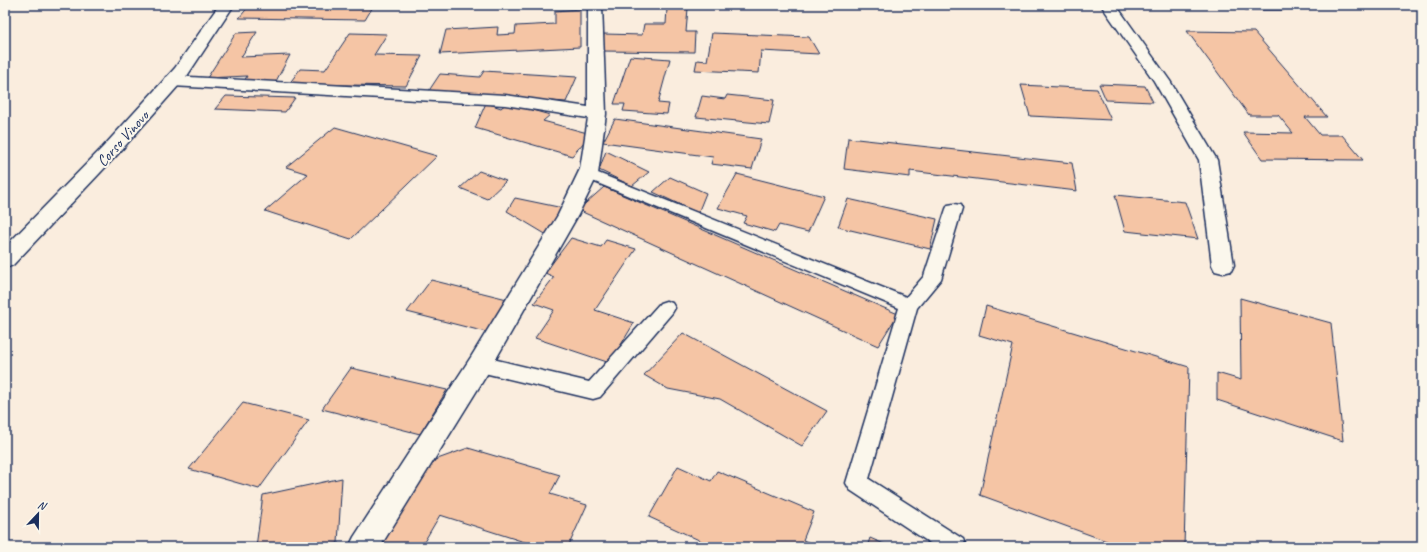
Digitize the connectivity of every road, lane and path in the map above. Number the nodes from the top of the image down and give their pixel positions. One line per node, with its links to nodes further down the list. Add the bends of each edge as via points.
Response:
1 (227, 5): 4 (street, Corso Vinovo, via 181,72)
2 (595, 5): 5 (street)
3 (1108, 5): 9 (street, via 1162,82 1208,160)
4 (172, 81): 5 (street, via 505,100); 8 (street, Corso Vinovo, via 110,151)
5 (597, 114): 6 (street)
6 (588, 174): 10 (lane); 12 (street, via 568,215)
7 (954, 209): 10 (lane, via 932,279)
8 (5, 260)
9 (1223, 265)
10 (910, 305): 14 (lane, via 857,483)
11 (666, 308): 12 (lane, via 593,391)
12 (480, 364): 13 (street)
13 (364, 547)
14 (955, 547)

